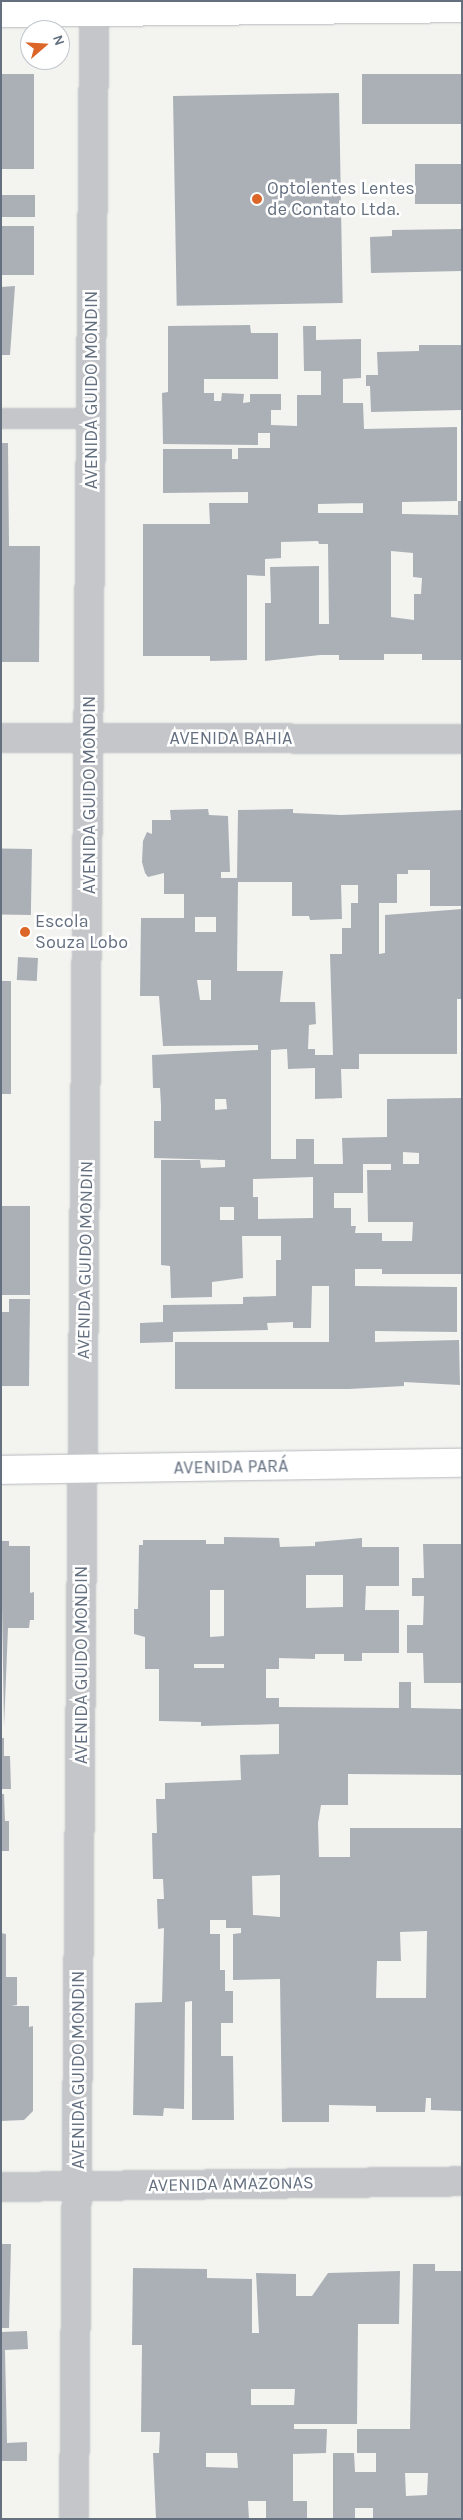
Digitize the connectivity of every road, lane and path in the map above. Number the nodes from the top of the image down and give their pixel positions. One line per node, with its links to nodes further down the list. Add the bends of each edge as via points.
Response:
1 (94, 6): 2 (street); 3 (street); 5 (street, AVENIDA GUIDO MONDIN)
2 (462, 8)
3 (1, 12)
4 (1, 418): 5 (lane)
5 (91, 418): 7 (street, AVENIDA GUIDO MONDIN)
6 (1, 738): 7 (street, AVENIDA BAHIA)
7 (89, 738): 8 (street, AVENIDA BAHIA); 10 (street, AVENIDA GUIDO MONDIN)
8 (462, 739)
9 (462, 1463): 10 (street, AVENIDA PARÁ)
10 (83, 1469): 11 (street, AVENIDA PARÁ); 13 (street, AVENIDA GUIDO MONDIN)
11 (1, 1470)
12 (462, 2182): 13 (street, AVENIDA AMAZONAS)
13 (76, 2186): 14 (street, AVENIDA AMAZONAS); 15 (street, AVENIDA GUIDO MONDIN)
14 (1, 2187)
15 (74, 2519)

